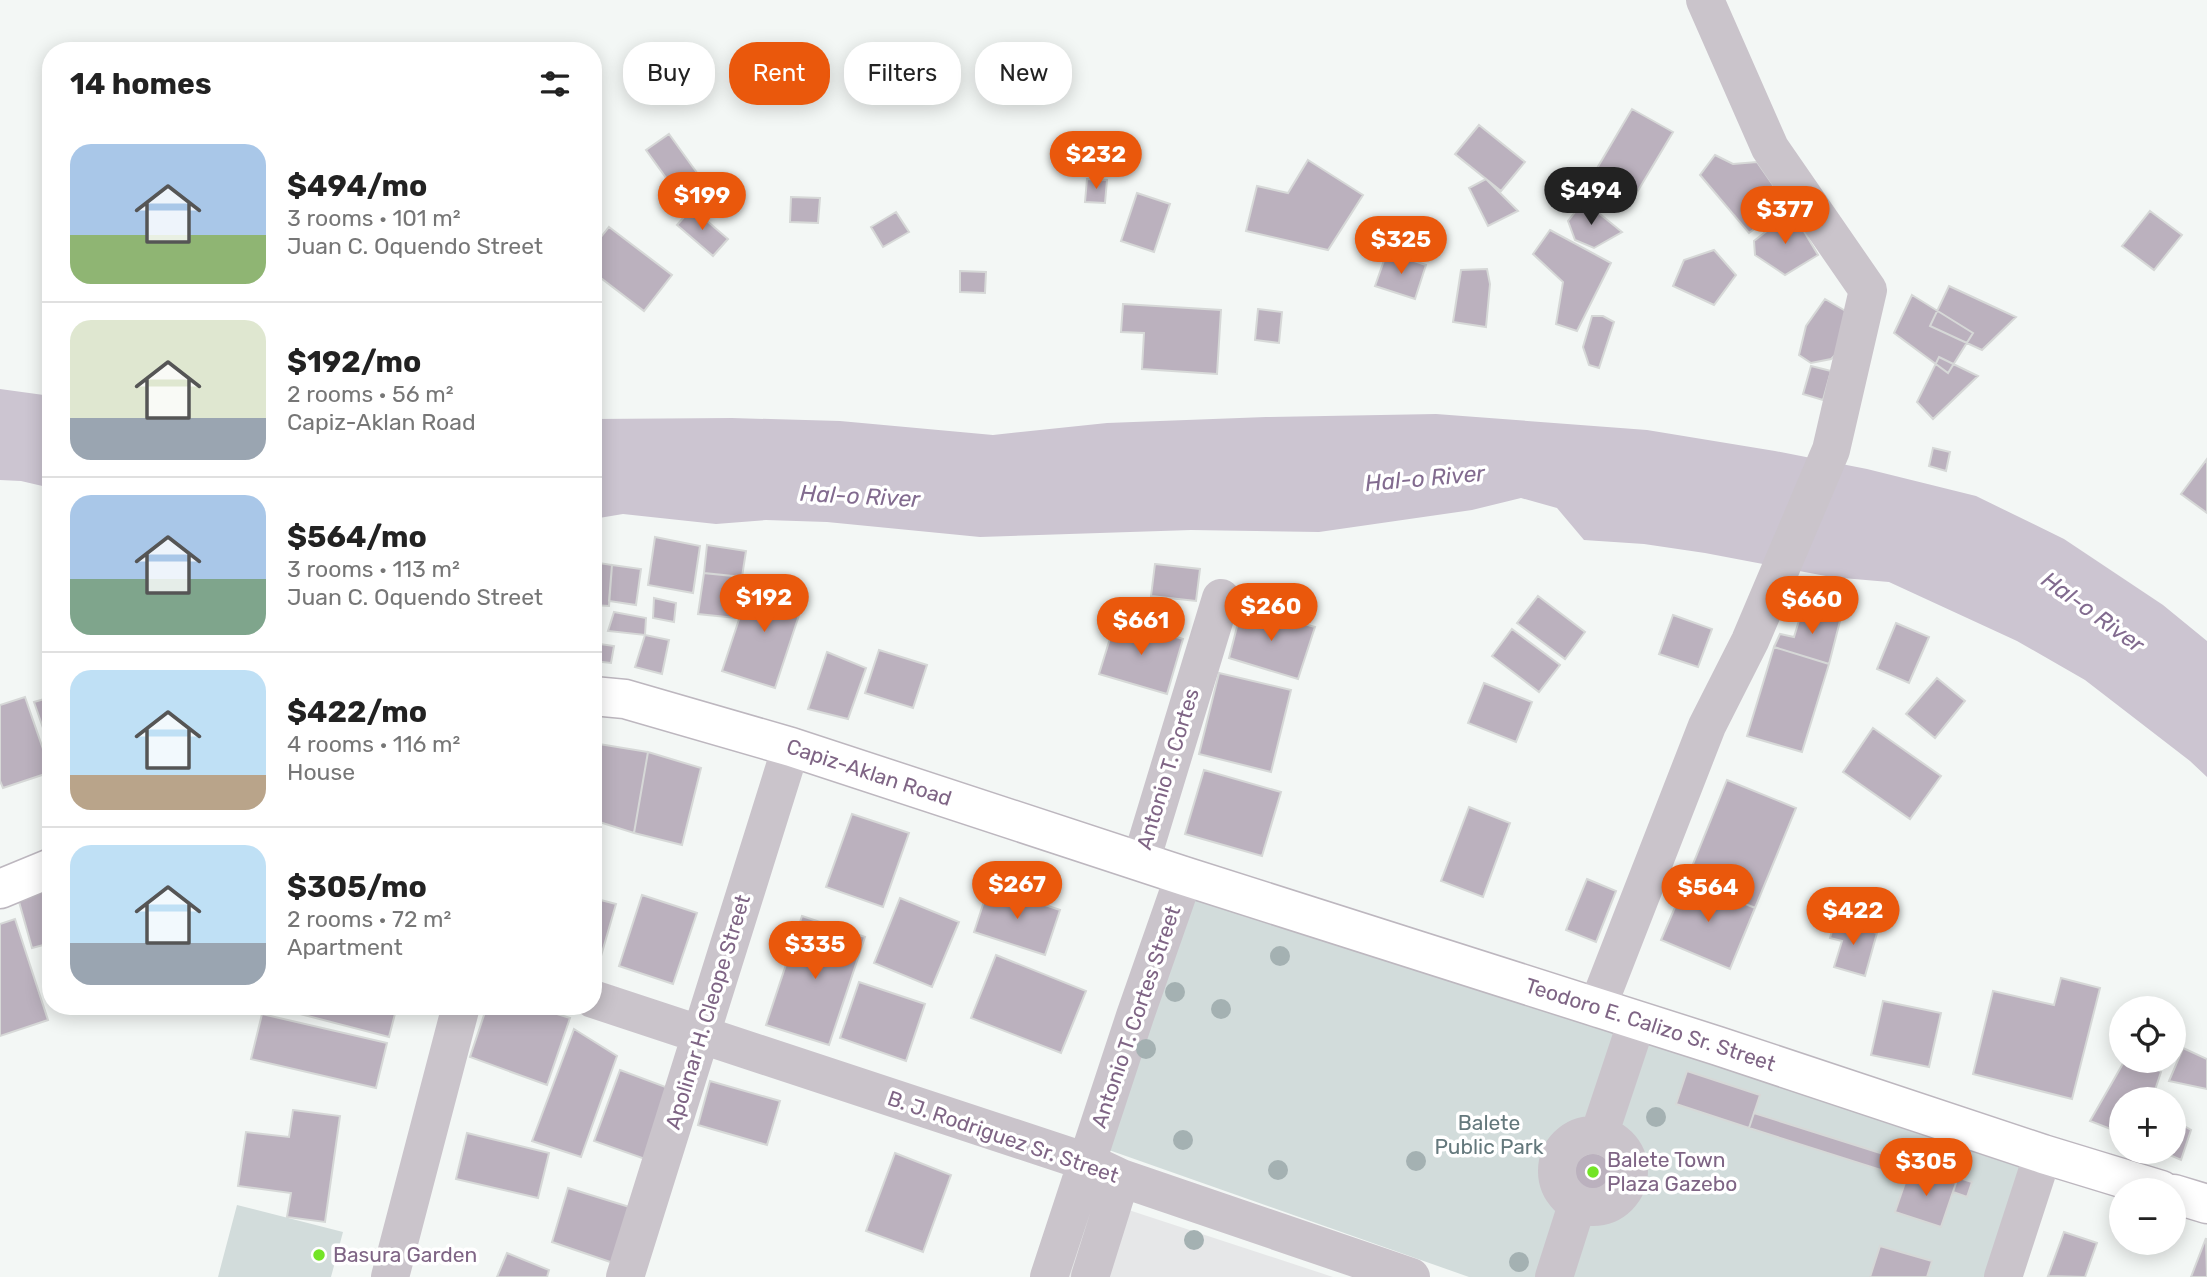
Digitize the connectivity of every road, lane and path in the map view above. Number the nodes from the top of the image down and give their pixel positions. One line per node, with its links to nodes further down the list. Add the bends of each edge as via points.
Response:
1 (1705, 0): 10 (street, via 1770,148 1868,290 1831,450 1750,641 1707,726)
2 (1221, 598): 5 (street, Antonio T. Cortes)
3 (602, 697): 4 (main road, Capiz-Aklan Road, via 625,699)
4 (791, 747): 5 (main road, Capiz-Aklan Road); 13 (street, Apolinar H. Cleope Street)
5 (1140, 861): 7 (main road, Teodoro E. Calizo Sr. Street)
6 (42, 872): 8 (main road)
7 (1184, 876): 10 (main road, Teodoro E. Calizo Sr. Street); 16 (street, Antonio T. Cortes Street, via 1135,1016)
8 (0, 889)
9 (602, 1002): 13 (street, B. J. Rodriguez Sr. Street)
10 (1597, 1008): 12 (main road, Teodoro E. Calizo Sr. Street)
11 (459, 1015): 21 (street)
12 (1637, 1021): 14 (street); 15 (main road, Teodoro E. Calizo Sr. Street)
13 (701, 1035): 16 (street, B. J. Rodriguez Sr. Street); 22 (street, Apolinar H. Cleope Street)
14 (1600, 1135): 20 (street, via 1569,1143 1558,1161 1558,1183); 20 (street, via 1613,1141 1628,1159 1628,1183 1613,1201 1602,1206)
15 (2043, 1154): 17 (main road, Teodoro E. Calizo Sr. Street); 27 (street)
16 (1104, 1170): 23 (street, Antonio T. Cortes Street); 24 (street); 25 (street, B. J. Rodriguez Sr. Street)
17 (2122, 1178)
18 (2186, 1198): 19 (main road)
19 (2207, 1204)
20 (1577, 1205): 26 (street)
21 (390, 1277)
22 (625, 1277)
23 (1049, 1277)
24 (1090, 1277)
25 (1411, 1277)
26 (1554, 1277)
27 (2003, 1277)

